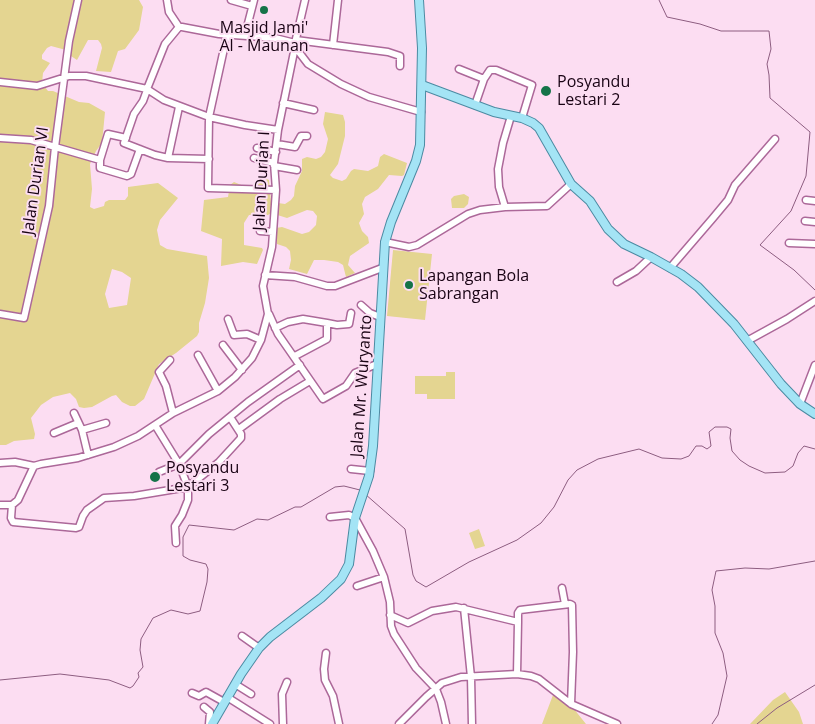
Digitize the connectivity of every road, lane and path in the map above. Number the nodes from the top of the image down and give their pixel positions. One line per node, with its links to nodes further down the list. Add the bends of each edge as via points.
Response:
1 (78, 0): 15 (street, Jalan Durian VI)
2 (167, 0): 8 (street, via 169,12)
3 (231, 0): 7 (street)
4 (305, 0): 11 (street, Jalan Durian I)
5 (338, 0): 12 (street)
6 (419, 0): 18 (main road, Jalan Mr. Wuryanto)
7 (253, 3): 10 (street)
8 (179, 27): 9 (street); 19 (street, via 165,44)
9 (227, 35): 10 (street); 25 (street)
10 (245, 35): 11 (street)
11 (295, 43): 12 (street); 20 (street, Jalan Durian I); 24 (street, via 308,64 353,91)
12 (334, 46): 13 (street, via 388,52 400,56)
13 (400, 66)
14 (458, 69): 16 (street)
15 (65, 77): 17 (street, via 37,86); 19 (street, via 86,76); 34 (street, Jalan Durian VI)
16 (484, 79): 21 (street); 27 (street, via 493,70 531,84)
17 (0, 82)
18 (422, 85): 21 (main road); 24 (main road, Jalan Mr. Wuryanto)
19 (147, 89): 22 (street); 31 (street)
20 (282, 103): 23 (street); 28 (street, Jalan Durian I)
21 (475, 105): 26 (main road)
22 (179, 106): 25 (street); 38 (street)
23 (314, 110)
24 (421, 112): 53 (main road, Jalan Mr. Wuryanto, via 416,161)
25 (208, 116): 28 (street); 40 (street)
26 (511, 116): 27 (main road); 48 (street, via 498,169)
27 (522, 118): 44 (main road, via 539,128)
28 (278, 130): 33 (street, Jalan Durian I)
29 (307, 136): 33 (street, via 301,136 295,147)
30 (0, 138): 34 (street, via 31,140)
31 (126, 138): 36 (street, via 125,144); 41 (street, via 108,134)
32 (775, 139): 58 (street)
33 (276, 144): 37 (street, Jalan Durian I)
34 (55, 147): 41 (street); 64 (street, Jalan Durian VI, via 49,206 24,318)
35 (257, 148): 37 (street)
36 (140, 149): 38 (street); 41 (street, via 128,176 100,168)
37 (276, 152): 42 (street, Jalan Durian I)
38 (166, 157): 40 (street)
39 (254, 158): 42 (street)
40 (208, 159): 45 (street, via 208,188)
41 (100, 160)
42 (274, 165): 43 (street); 45 (street, Jalan Durian I)
43 (297, 170)
44 (571, 184): 48 (street, via 547,206); 56 (main road, via 590,201 608,229 624,244)
45 (276, 190): 52 (street, Jalan Durian I)
46 (806, 200): 47 (street)
47 (815, 201)
48 (505, 207): 53 (street, via 473,212 418,245 409,247)
49 (805, 221): 50 (street)
50 (815, 222)
51 (260, 231): 52 (street)
52 (273, 232): 59 (street, Jalan Durian I)
53 (384, 242): 57 (main road, Jalan Mr. Wuryanto)
54 (789, 243): 55 (street)
55 (815, 244)
56 (652, 257): 58 (main road); 60 (street)
57 (382, 268): 59 (street, via 335,286 295,277); 66 (main road, Jalan Mr. Wuryanto)
58 (670, 268): 71 (main road, via 698,287)
59 (265, 275): 65 (street, Jalan Durian I, via 263,286)
60 (617, 282)
61 (815, 301): 71 (street)
62 (361, 306): 66 (street)
63 (351, 313): 68 (street, via 350,324)
64 (0, 314)
65 (268, 314): 69 (street); 70 (street)
66 (380, 317): 76 (main road, Jalan Mr. Wuryanto)
67 (228, 319): 70 (street, via 234,335 243,333)
68 (327, 323): 69 (street, via 303,319); 74 (street, via 327,339)
69 (275, 328): 74 (street)
70 (261, 340): 79 (street)
71 (747, 341): 82 (main road)
72 (223, 345): 79 (street)
73 (198, 355): 81 (street)
74 (295, 356): 77 (street)
75 (170, 360): 84 (street, via 159,372)
76 (377, 364): 80 (street, via 355,373 346,386 323,399); 98 (main road, Jalan Mr. Wuryanto)
77 (300, 365): 80 (street); 86 (street)
78 (815, 365): 82 (street)
79 (242, 370): 81 (street)
80 (310, 381): 90 (street)
81 (218, 391): 84 (street)
82 (800, 404): 85 (main road)
83 (74, 413): 87 (street)
84 (173, 413): 89 (street)
85 (815, 414)
86 (230, 417): 90 (street); 95 (street)
87 (78, 423): 91 (street); 92 (street)
88 (106, 424): 91 (street)
89 (155, 425): 93 (street, via 114,447); 95 (street)
90 (238, 429): 100 (street, via 241,438)
91 (82, 430): 93 (street)
92 (54, 433)
93 (88, 455): 96 (street)
94 (0, 463): 96 (street)
95 (179, 464): 99 (street); 100 (street)
96 (34, 466): 102 (street, via 22,496)
97 (351, 469): 98 (street)
98 (370, 471): 104 (main road, Jalan Mr. Wuryanto)
99 (159, 472)
100 (188, 487): 102 (street, via 104,498 82,516 79,528 13,522); 105 (street, via 188,500 175,526)
101 (0, 505): 102 (street)
102 (12, 505)
103 (330, 517): 104 (street, via 349,515)
104 (355, 518): 106 (street); 114 (main road, Jalan Mr. Wuryanto, via 344,576)
105 (176, 543)
106 (384, 577): 107 (street); 111 (street)
107 (357, 586)
108 (562, 588): 109 (street)
109 (565, 604): 112 (street, via 523,609 518,613); 124 (street, via 572,605)
110 (464, 608): 111 (street, via 441,608 408,623); 112 (street); 117 (street)
111 (390, 615): 120 (street, via 397,640 416,668)
112 (518, 622): 116 (street)
113 (242, 636): 114 (street)
114 (259, 648): 119 (main road, Jalan Mr. Wuryanto)
115 (326, 652): 129 (street, via 325,680 333,696)
116 (517, 674): 117 (street); 124 (street, via 539,679)
117 (471, 676): 120 (street, via 452,680); 132 (street)
118 (287, 682): 128 (street, via 282,694)
119 (234, 684): 122 (street); 123 (main road, Jalan Mr. Wuryanto)
120 (436, 689): 130 (street); 131 (street)
121 (192, 693): 123 (street, via 199,696 206,692)
122 (251, 694)
123 (225, 700): 126 (street); 127 (main road, Jalan Mr. Wuryanto)
124 (571, 704): 133 (street)
125 (204, 707): 127 (street, via 210,712)
126 (266, 723)
127 (211, 724)
128 (283, 724)
129 (339, 724)
130 (399, 724)
131 (446, 724)
132 (472, 724)
133 (617, 724)

